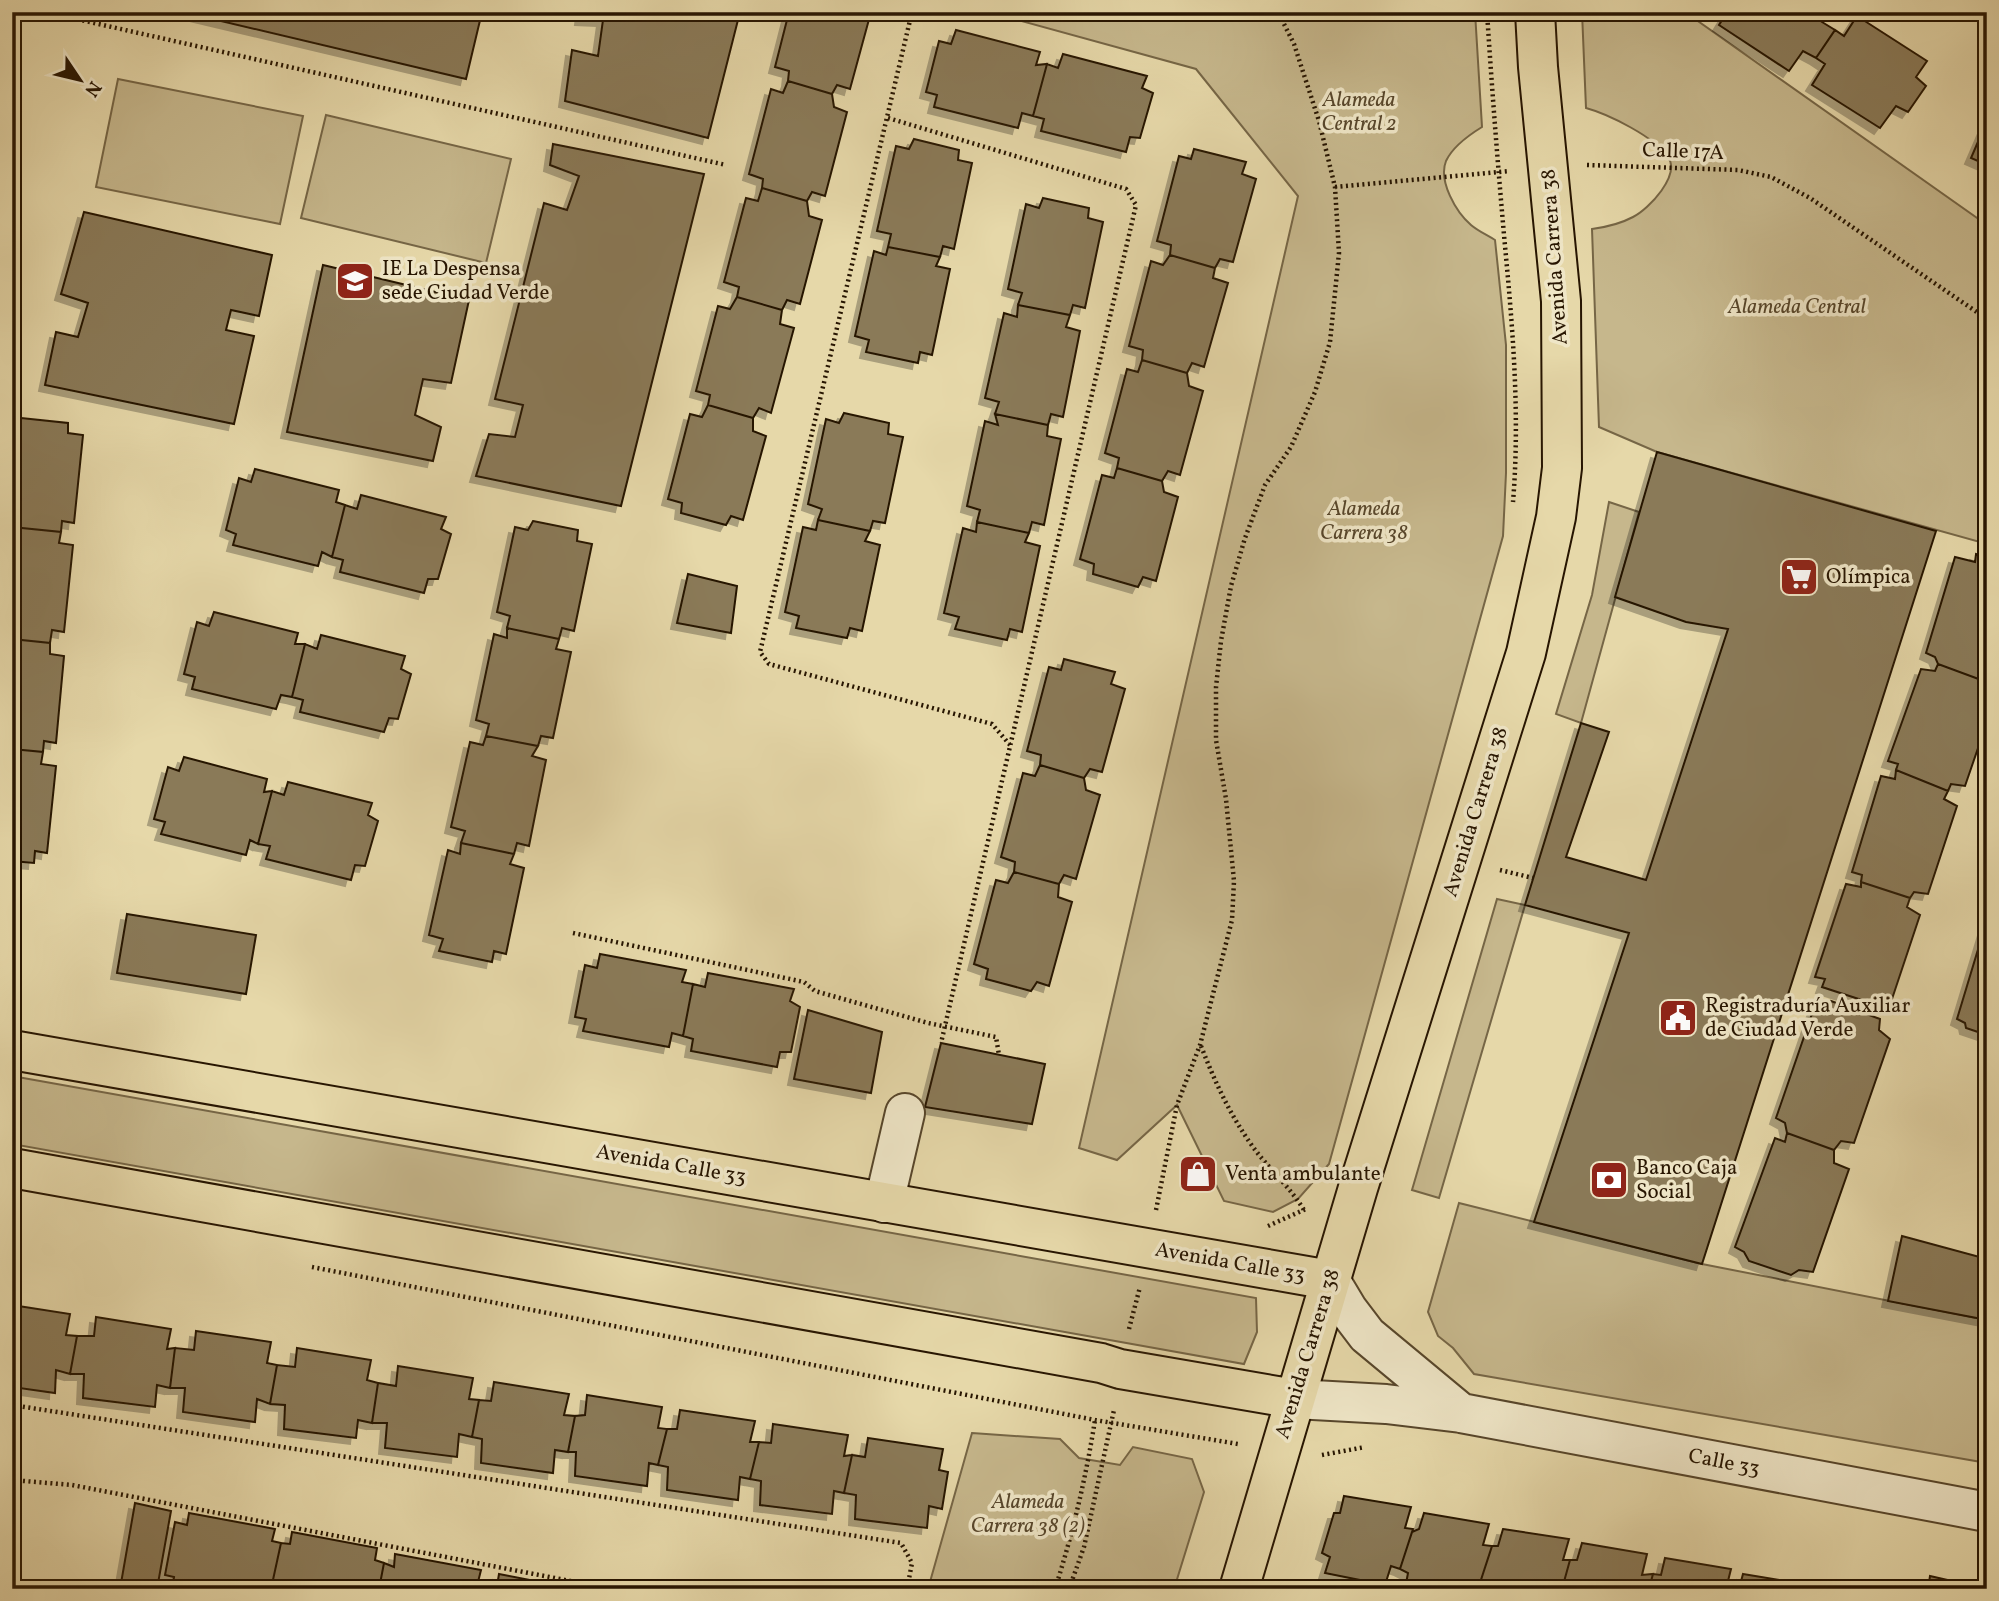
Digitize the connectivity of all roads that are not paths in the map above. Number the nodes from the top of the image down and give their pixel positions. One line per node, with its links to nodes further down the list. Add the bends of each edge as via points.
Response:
1 (1535, 12): 6 (main road, Avenida Carrera 38, via 1561,301 1562,468 1554,530 1526,653)
2 (12, 1051): 5 (main road, Avenida Calle 33)
3 (905, 1113): 5 (street)
4 (12, 1168): 7 (main road)
5 (884, 1203): 6 (main road, Avenida Calle 33)
6 (1330, 1280): 7 (main road, Avenida Carrera 38); 8 (street, Calle 33, via 1367,1335)
7 (1295, 1399): 8 (street, Calle 33); 10 (main road, Avenida Carrera 38)
8 (1461, 1413): 9 (street, Calle 33)
9 (1987, 1512)
10 (1238, 1589)

